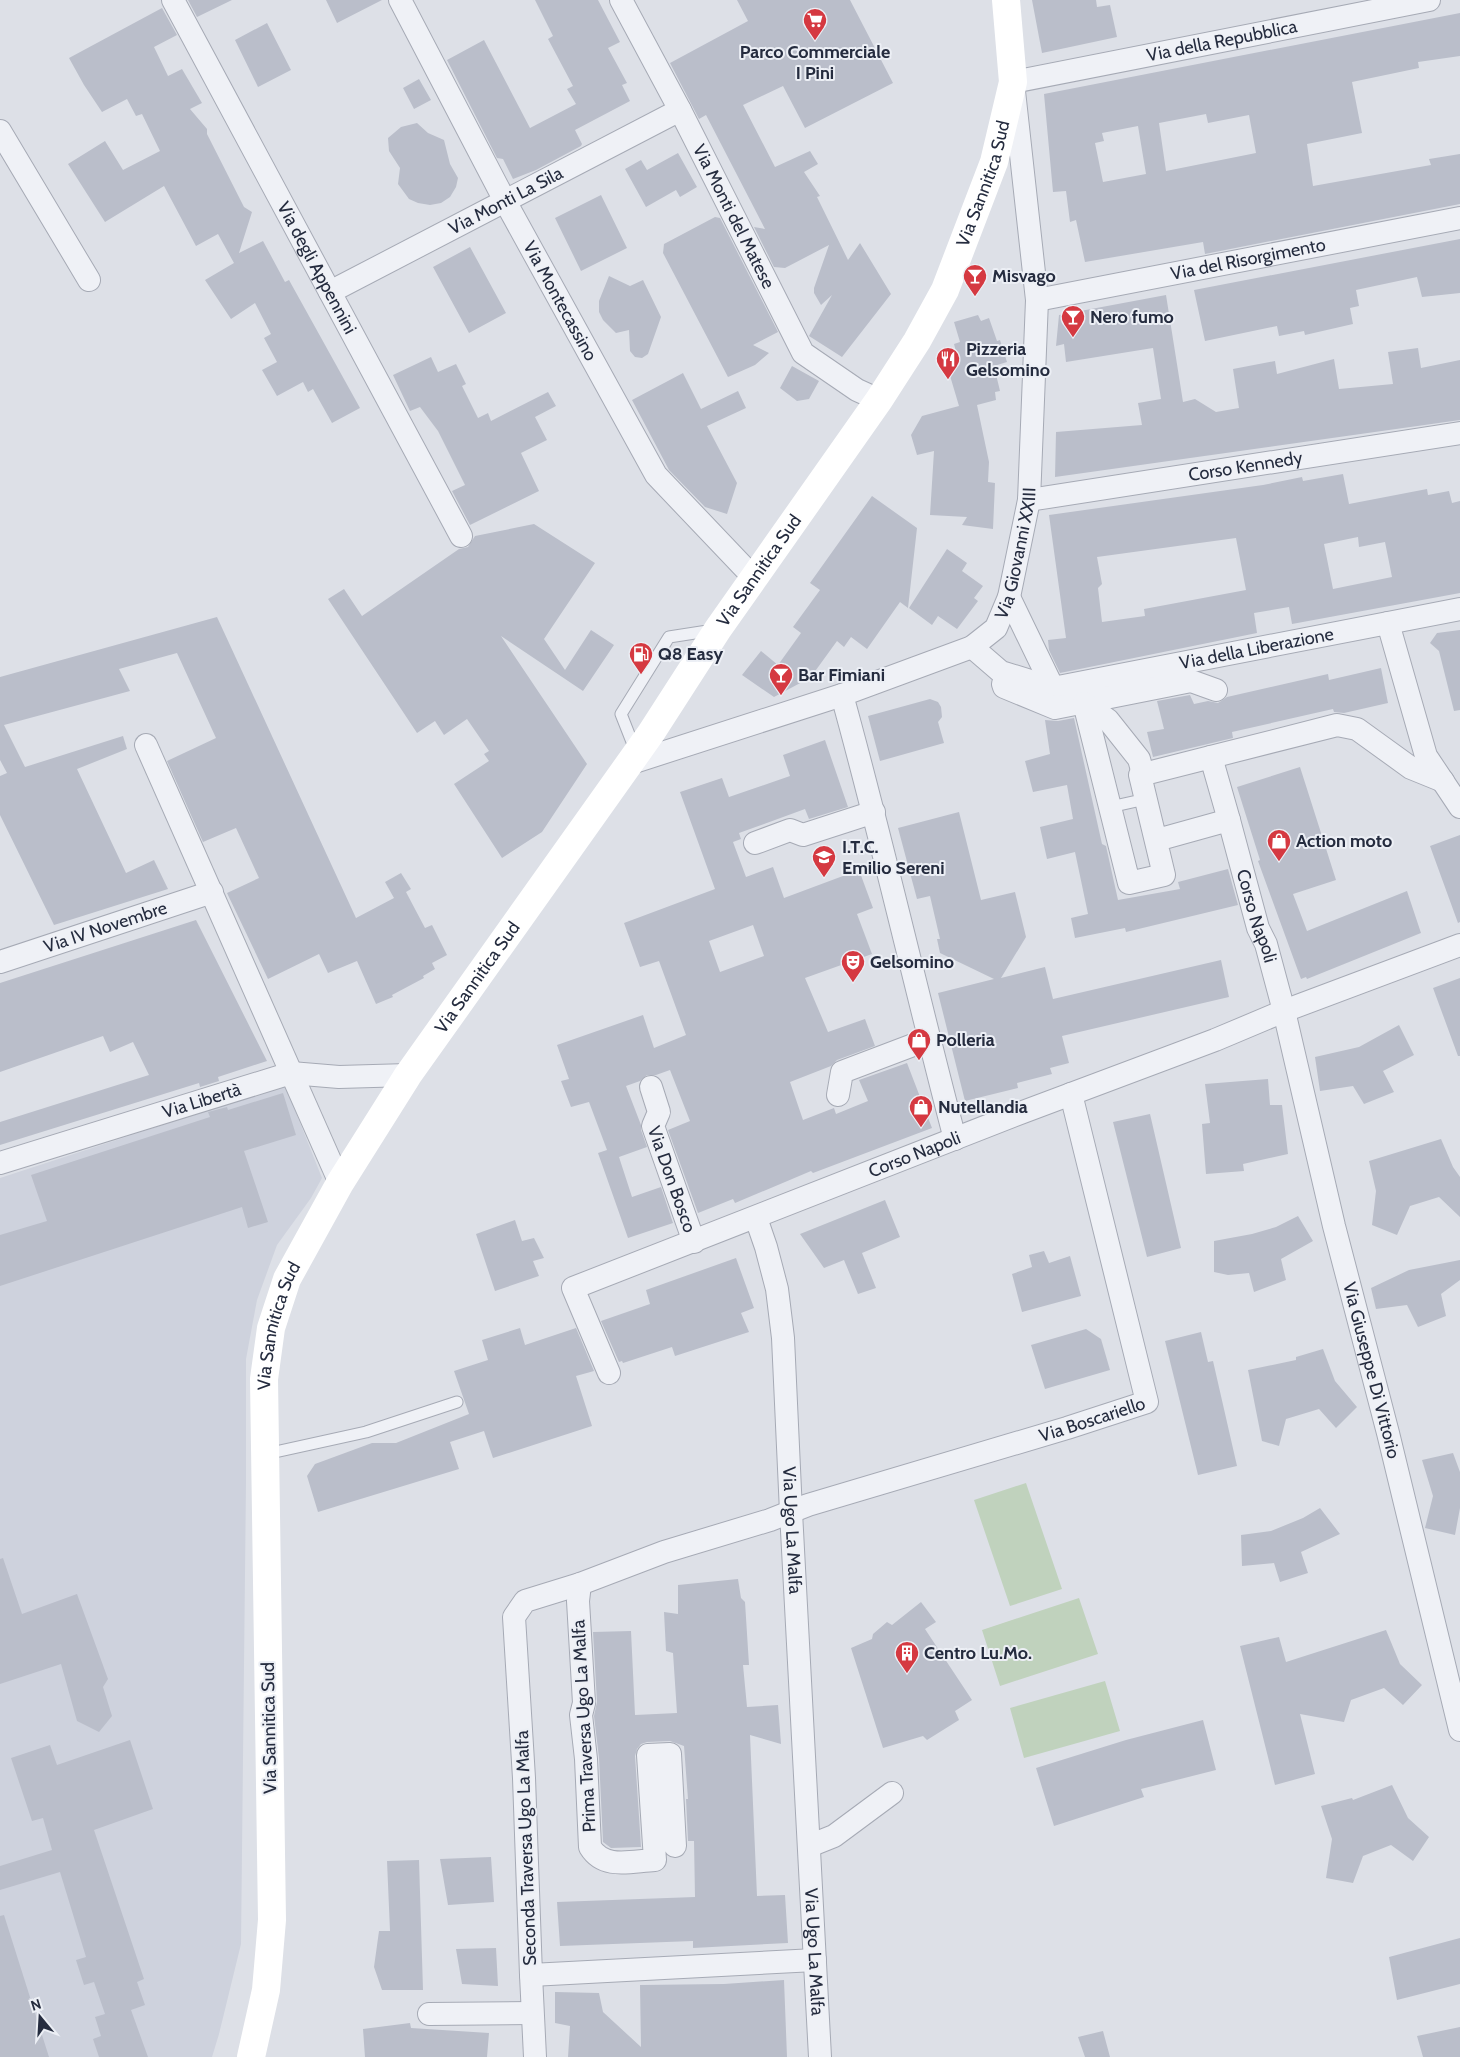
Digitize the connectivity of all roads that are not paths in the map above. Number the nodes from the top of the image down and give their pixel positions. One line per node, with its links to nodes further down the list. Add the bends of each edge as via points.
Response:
1 (172, 0): 12 (street, Via degli Appennini)
2 (400, 0): 9 (street, Via Montecassino)
3 (621, 0): 7 (street, Via Monti del Matese)
4 (1006, 0): 6 (main road, Via Sannitica Sud)
5 (1429, 0): 6 (street, Via della Repubblica)
6 (1013, 82): 13 (street, Via Giovanni XXIII); 14 (main road, Via Sannitica Sud, via 994,162 945,290 918,341)
7 (680, 110): 9 (street, Via Monti La Sila); 14 (street, Via Monti del Matese, via 803,353 857,390)
8 (0, 131): 11 (street)
9 (505, 201): 12 (street, Via Monti La Sila); 18 (street, Via Montecassino, via 656,475)
10 (1460, 218): 13 (street, Via del Risorgimento)
11 (90, 280)
12 (330, 292): 17 (street, Via degli Appennini)
13 (1037, 300): 16 (street, Via Giovanni XXIII)
14 (878, 400): 18 (main road, Via Sannitica Sud)
15 (1460, 433): 16 (street, Corso Kennedy)
16 (1029, 500): 19 (street, Via Giovanni XXIII)
17 (461, 536)
18 (755, 579): 22 (main road, Via Sannitica Sud)
19 (1009, 598): 23 (street, Via Giovanni XXIII, via 996,628); 25 (street)
20 (1460, 609): 21 (street, Via della Liberazione)
21 (1388, 623): 25 (street, Via della Liberazione); 33 (street, via 1426,756)
22 (718, 629): 31 (main road, Via Sannitica Sud); 31 (lane, via 669,637 621,714)
23 (972, 647): 24 (street, Via della Liberazione); 27 (street, Via Giovanni XXIII)
24 (1001, 672): 25 (street, Via della Liberazione); 28 (street, Via della Liberazione, via 1004,687 1055,708)
25 (1053, 688)
26 (1216, 690): 28 (street, Via della Liberazione, via 1192,681)
27 (842, 695): 31 (street, Via Giovanni XXIII); 37 (street)
28 (1084, 703): 32 (street, via 1108,720 1139,759); 36 (street)
29 (146, 745): 41 (street)
30 (1211, 756): 32 (street); 33 (street, via 1337,725 1357,729 1411,768); 38 (street)
31 (632, 759): 47 (main road, Via Sannitica Sud)
32 (1143, 774): 34 (street, via 1140,775)
33 (1443, 781): 35 (street)
34 (1146, 799): 36 (lane); 39 (street)
35 (1459, 803)
36 (1110, 807): 39 (street, via 1128,883 1164,875)
37 (874, 812): 40 (street, via 817,831 803,834 790,830); 45 (street)
38 (1229, 820): 39 (street); 44 (street, Corso Napoli)
39 (1157, 840)
40 (755, 843)
41 (212, 892): 43 (street, Via IV Novembre); 46 (street)
42 (1460, 944): 44 (street, Corso Napoli)
43 (0, 962)
44 (1284, 1011): 49 (street, Corso Napoli); 61 (street, Via Giuseppe Di Vittorio, via 1334,1226)
45 (929, 1039): 50 (street, via 842,1072); 51 (street)
46 (291, 1072): 47 (street, Via Libertà, via 339,1077); 52 (street, Via Libertà); 53 (street)
47 (408, 1075): 53 (main road, Via Sannitica Sud)
48 (651, 1087): 55 (street, Via Don Bosco, via 659,1112 653,1126)
49 (1071, 1094): 51 (street, Corso Napoli); 59 (street, Via Boscariello, via 1147,1402)
50 (838, 1095)
51 (955, 1139): 54 (street, Corso Napoli)
52 (0, 1164)
53 (340, 1183): 58 (main road, Via Sannitica Sud, via 286,1279 271,1328 264,1379)
54 (756, 1218): 55 (street, Corso Napoli); 59 (street, Via Ugo La Malfa, via 777,1290 782,1328)
55 (694, 1242): 56 (street, Corso Napoli, via 573,1288)
56 (609, 1373)
57 (457, 1402): 58 (lane, via 366,1432)
58 (264, 1455): 69 (main road, Via Sannitica Sud, via 272,1920 266,1990)
59 (791, 1512): 60 (street, via 664,1552); 64 (street, Via Ugo La Malfa)
60 (580, 1584): 63 (street, Prima Traversa Ugo La Malfa, via 578,1601 584,1703 581,1715 590,1847 595,1855 609,1863 655,1860 648,1755 670,1754); 66 (street, Seconda Traversa Ugo La Malfa, via 525,1601 514,1618)
61 (1460, 1730)
62 (892, 1792): 64 (street, via 834,1836)
63 (675, 1846)
64 (809, 1846): 65 (street, Via Ugo La Malfa)
65 (815, 1960): 66 (street, Seconda Traversa Ugo La Malfa); 71 (street, Via Ugo La Malfa)
66 (531, 1975): 67 (street)
67 (532, 2013): 68 (street); 70 (street)
68 (429, 2014)
69 (250, 2055)
70 (535, 2057)
71 (820, 2057)

